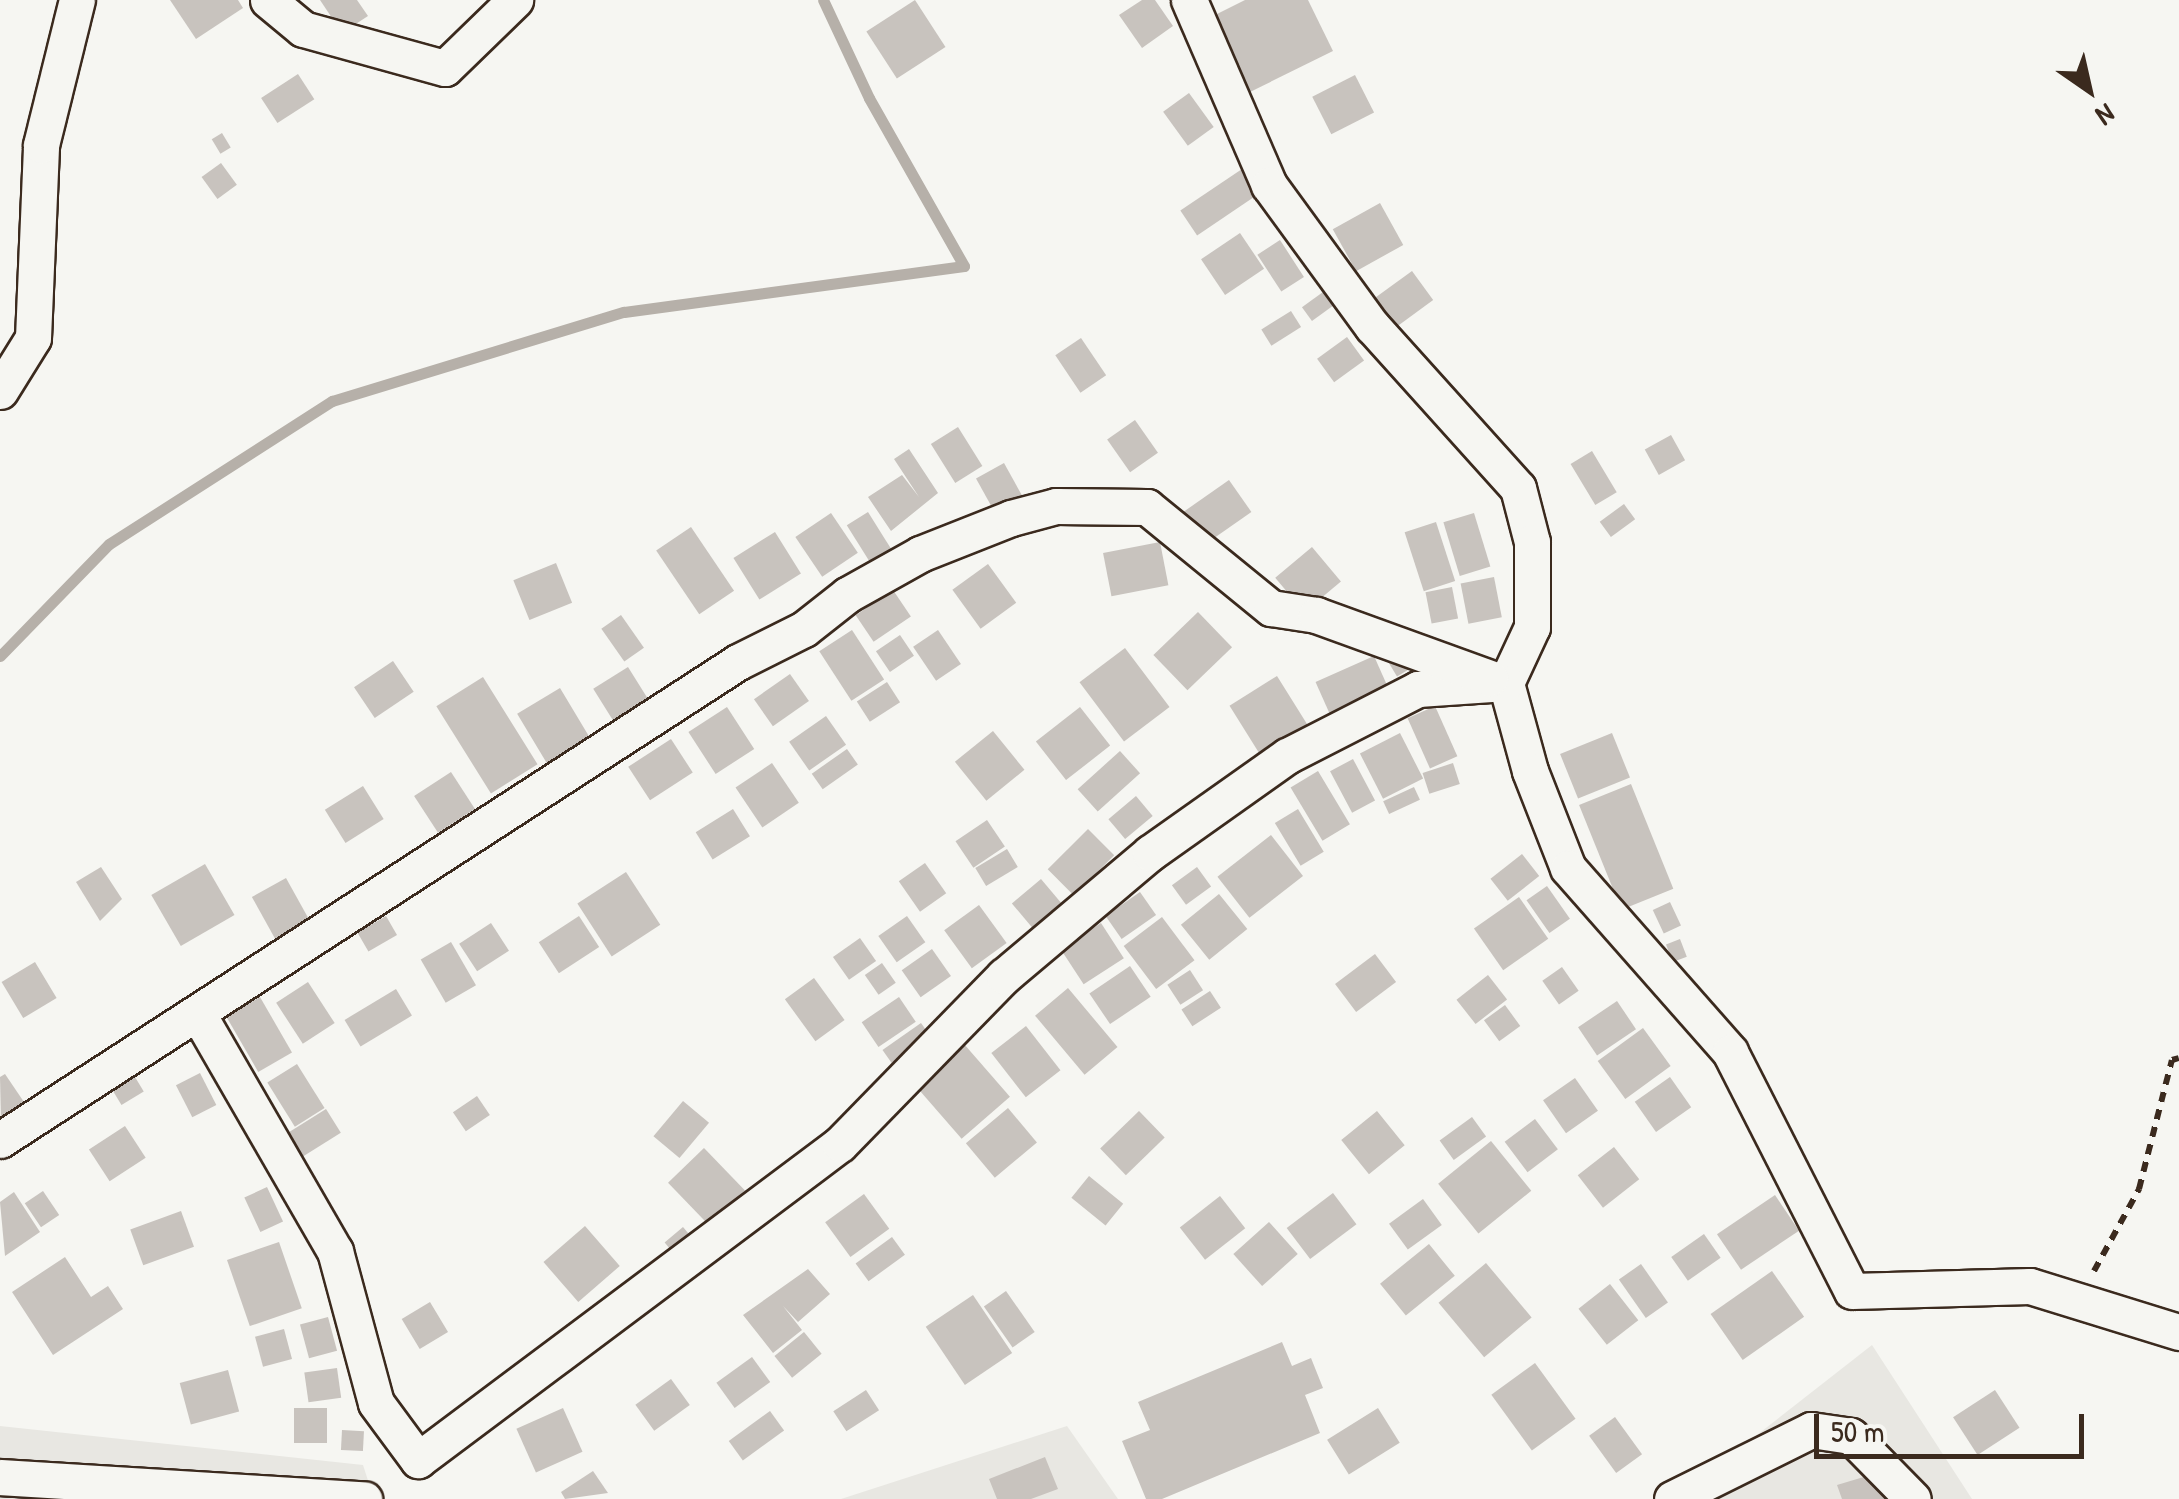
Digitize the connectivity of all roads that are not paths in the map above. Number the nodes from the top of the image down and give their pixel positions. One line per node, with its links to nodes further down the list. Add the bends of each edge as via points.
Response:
1 (77, 0): 5 (street, via 41,145 33,338)
2 (268, 0): 3 (street, via 303,29 446,68)
3 (516, 0)
4 (1189, 0): 6 (street, via 1270,184 1372,326 1518,488 1532,542 1532,627)
5 (0, 391)
6 (1506, 684): 7 (street, via 1316,615 1271,608 1147,507 1056,506 920,554 848,594 804,629 738,662); 7 (street, via 1418,689 1287,756 1150,853 1004,976 840,1144 418,1460 376,1403 335,1252); 9 (street, via 1530,771 1568,868 1730,1052 1852,1291 2030,1286)
7 (198, 1014): 8 (street)
8 (0, 1140)
9 (2179, 1332)
10 (0, 1477): 11 (street)
11 (364, 1499)
12 (1672, 1499): 13 (street, via 1811,1430 1851,1436)
13 (1913, 1499)

